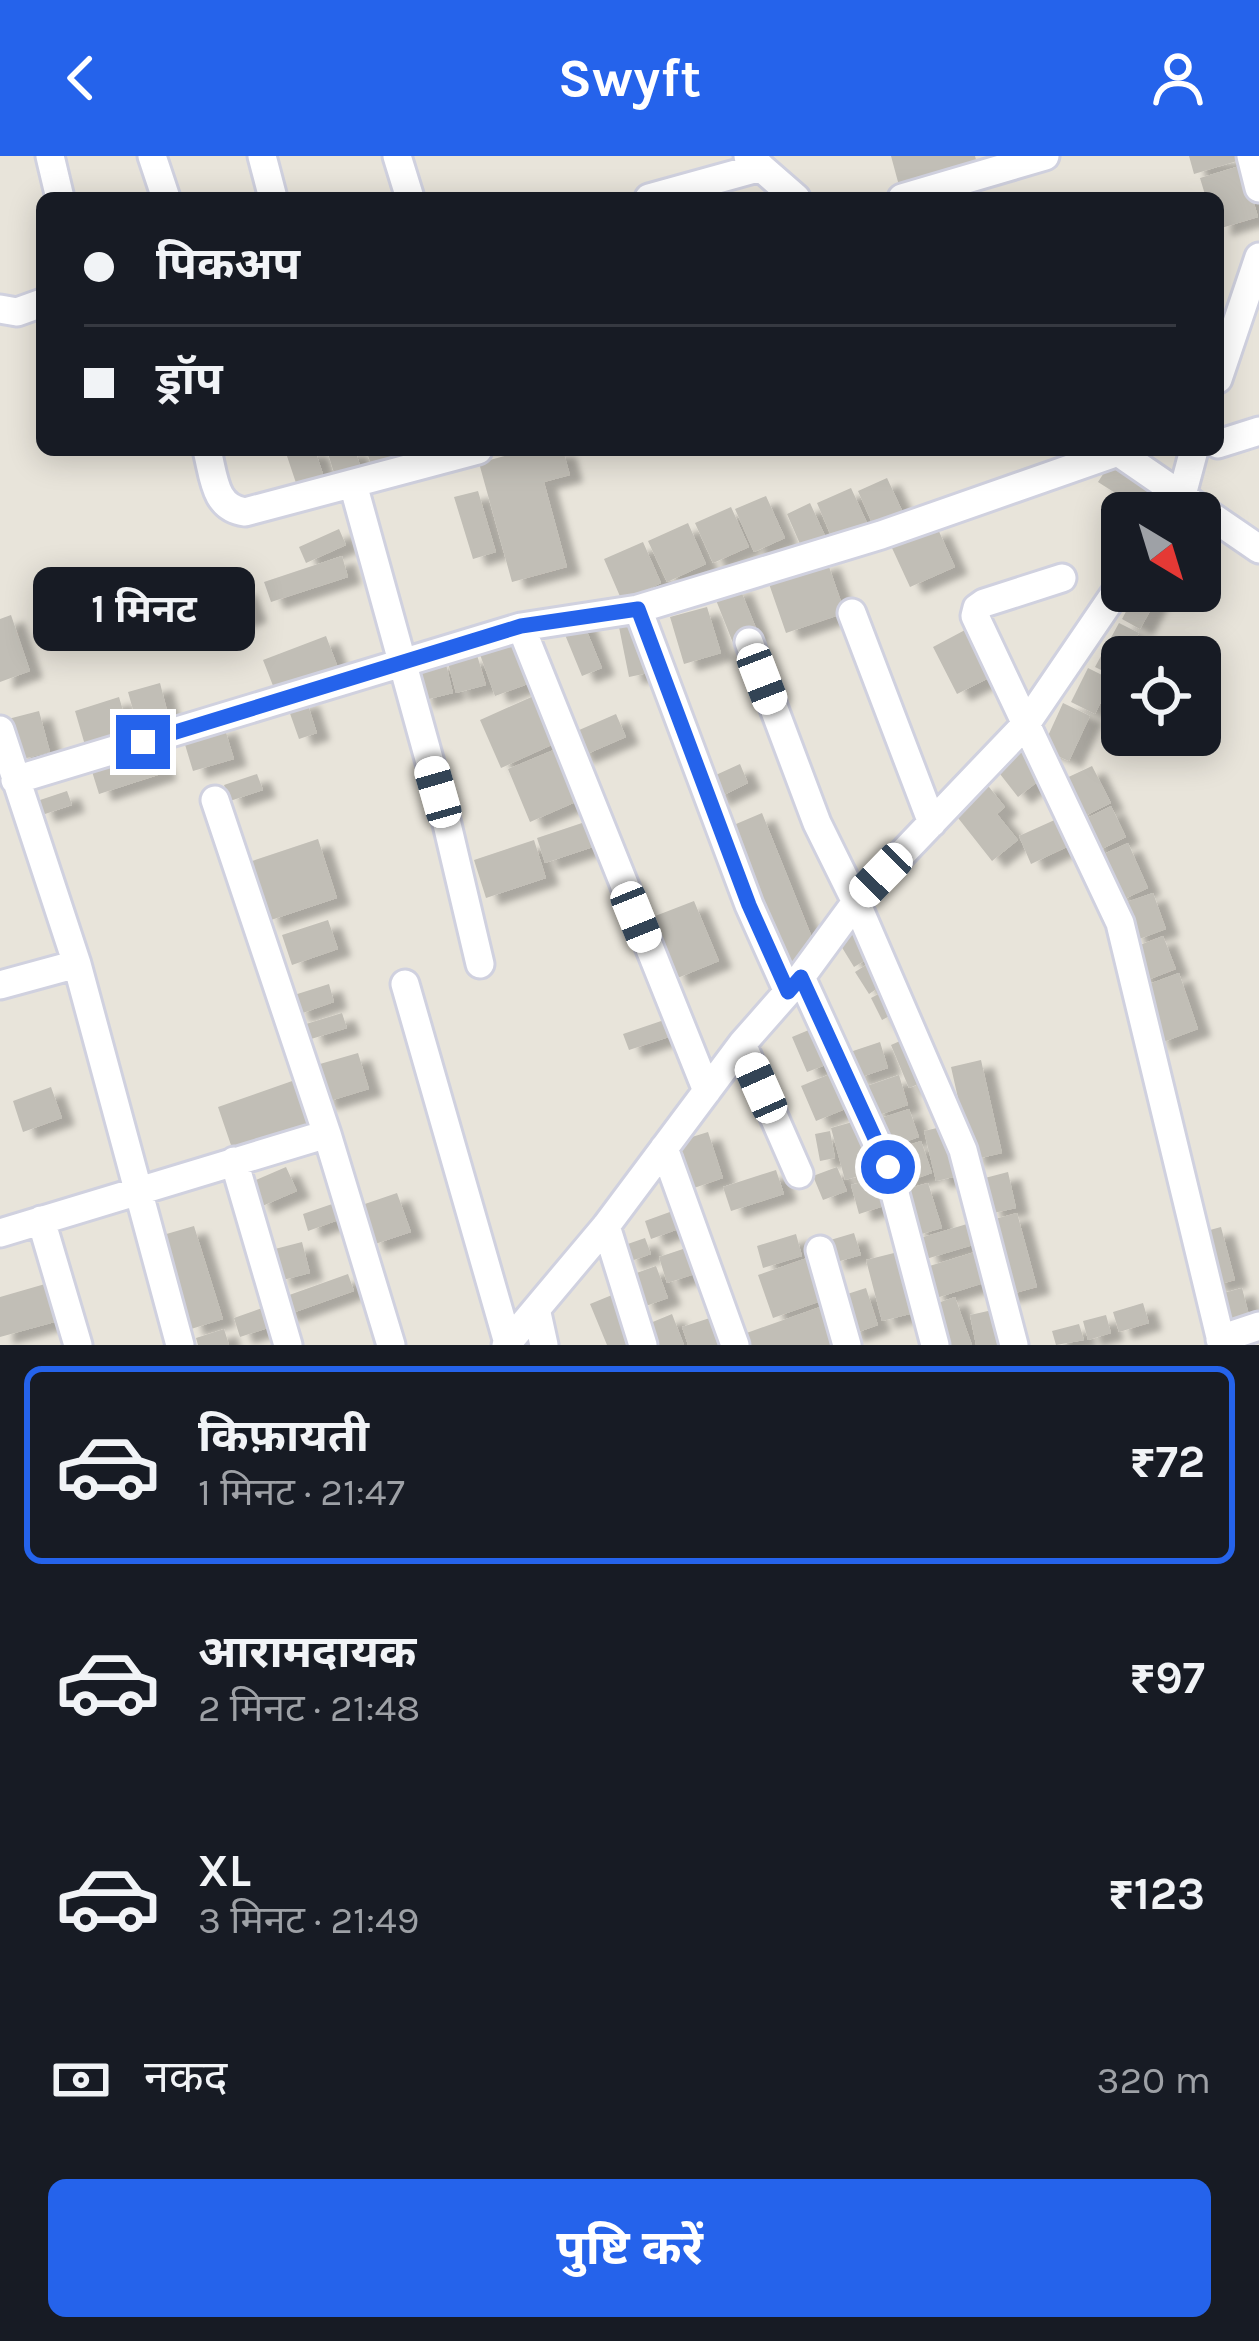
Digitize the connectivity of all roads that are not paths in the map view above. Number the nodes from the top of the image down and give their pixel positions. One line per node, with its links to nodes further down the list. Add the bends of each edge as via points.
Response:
1 (50, 156): 10 (street)
2 (152, 156): 11 (street)
3 (262, 156): 12 (street)
4 (397, 156): 13 (street)
5 (1045, 156): 8 (street)
6 (1251, 156): 9 (street)
7 (755, 162): 14 (street); 15 (street)
8 (994, 163): 16 (street)
9 (1259, 188)
10 (59, 192)
11 (164, 192)
12 (271, 192)
13 (408, 192)
14 (667, 192)
15 (789, 192)
16 (918, 192)
17 (1259, 257): 20 (street)
18 (36, 305): 19 (street)
19 (0, 309)
20 (1224, 361)
21 (1259, 431): 22 (street)
22 (1224, 442)
23 (209, 456): 28 (street, via 230,510)
24 (456, 456): 28 (street)
25 (1102, 456): 34 (street)
26 (1122, 456): 29 (street)
27 (1193, 456): 30 (street)
28 (353, 484): 39 (street)
29 (1162, 492)
30 (1180, 492)
31 (1221, 528): 32 (street)
32 (1259, 549)
33 (1062, 578): 40 (street, via 984,603 974,616)
34 (638, 609): 37 (street); 49 (street, via 749,905)
35 (1102, 612): 40 (street)
36 (852, 613): 44 (street)
37 (521, 626): 39 (street); 52 (street)
38 (748, 643): 45 (street)
39 (401, 665): 42 (street); 47 (street)
40 (1026, 724): 44 (street); 64 (street, via 1120,923)
41 (0, 730): 42 (street)
42 (15, 780): 46 (street)
43 (215, 800): 53 (street)
44 (932, 823): 45 (street)
45 (856, 902): 49 (street); 75 (street, via 963,1150)
46 (77, 964): 50 (street); 57 (street)
47 (480, 964)
48 (405, 984): 65 (street)
49 (794, 984): 51 (street); 74 (street, via 888,1167)
50 (0, 986)
51 (742, 1044): 52 (street); 56 (street)
52 (706, 1091): 54 (street)
53 (327, 1134): 55 (street); 69 (street)
54 (664, 1148): 59 (street); 72 (street)
55 (234, 1161): 57 (street); 68 (street)
56 (799, 1174)
57 (137, 1188): 58 (street); 67 (street)
58 (41, 1220): 60 (street); 66 (street)
59 (606, 1226): 62 (street); 71 (street)
60 (0, 1233)
61 (820, 1250): 73 (street)
62 (537, 1313): 65 (street); 70 (street)
63 (1259, 1326): 64 (street)
64 (1221, 1342)
65 (507, 1344)
66 (78, 1345)
67 (180, 1345)
68 (288, 1345)
69 (391, 1345)
70 (544, 1345)
71 (643, 1345)
72 (735, 1345)
73 (847, 1345)
74 (935, 1345)
75 (1014, 1345)

